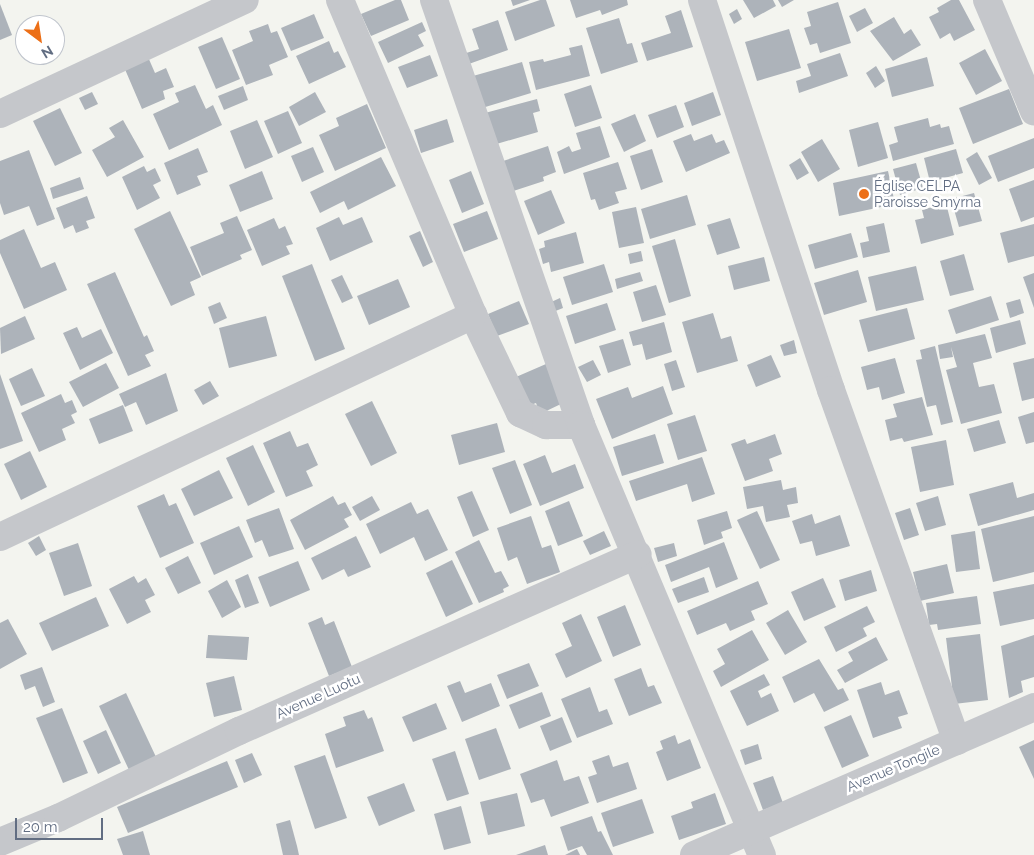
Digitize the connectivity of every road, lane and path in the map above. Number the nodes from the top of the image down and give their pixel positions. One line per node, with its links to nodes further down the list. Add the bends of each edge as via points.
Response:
1 (245, 0): 7 (street)
2 (340, 0): 8 (street)
3 (434, 0): 9 (street)
4 (702, 0): 13 (street, via 830,390)
5 (987, 0): 6 (street)
6 (1034, 111)
7 (0, 114)
8 (474, 314): 9 (street, via 520,413 546,425); 10 (street)
9 (581, 425): 11 (street)
10 (0, 537)
11 (638, 554): 14 (street); 15 (street, Avenue Luotu, via 239,731 58,818)
12 (1034, 707): 13 (street, Avenue Tongile)
13 (957, 740): 14 (street, Avenue Tongile)
14 (751, 828): 16 (street, Avenue Tongile); 17 (street)
15 (0, 842)
16 (694, 855)
17 (762, 855)

